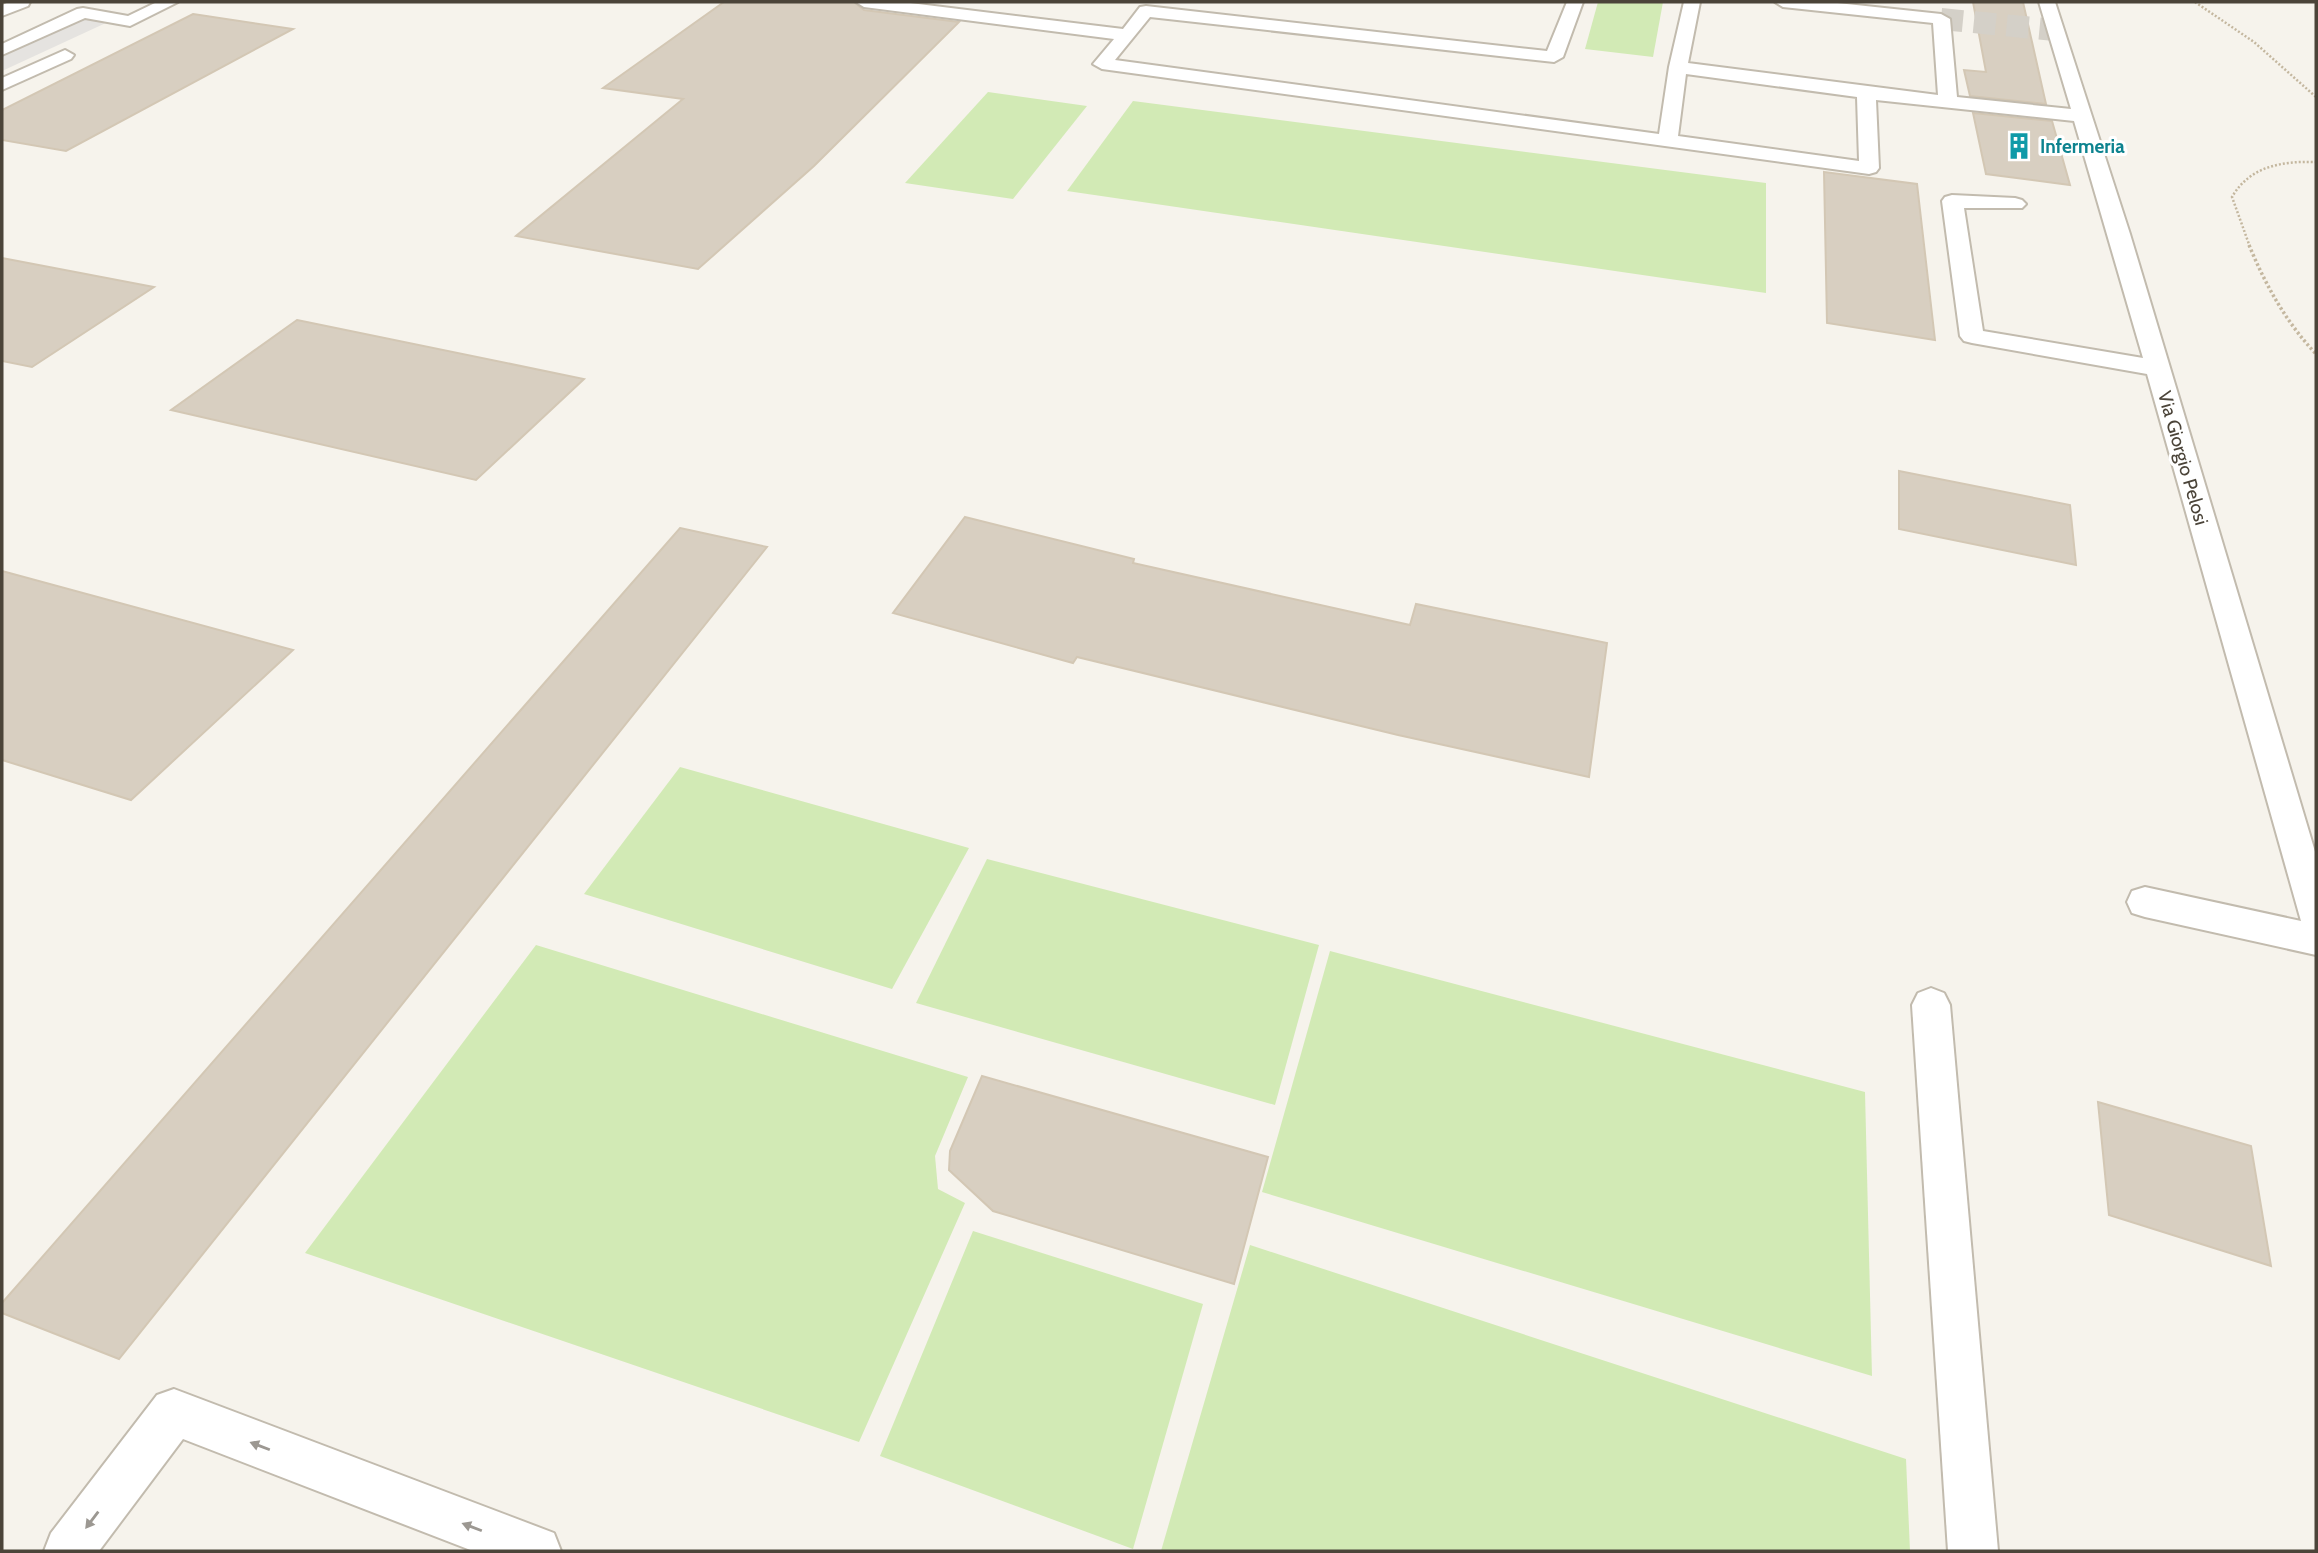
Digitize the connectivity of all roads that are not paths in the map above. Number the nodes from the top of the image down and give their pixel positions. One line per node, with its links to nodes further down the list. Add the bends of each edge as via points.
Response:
1 (22, 2): 9 (lane)
2 (170, 2): 11 (lane, via 130,21 83,13)
3 (864, 2): 10 (lane)
4 (1575, 2): 8 (lane, via 1554,57)
5 (1692, 2): 13 (lane)
6 (1783, 2): 16 (lane, via 1941,19)
7 (2048, 2): 17 (lane, Via Giorgio Pelosi)
8 (1180, 8): 10 (lane, via 1146,11)
9 (2, 11)
10 (1127, 35): 18 (lane, via 1102,64)
11 (2, 50)
12 (65, 55): 14 (lane)
13 (1678, 67): 15 (lane); 18 (lane)
14 (2, 85)
15 (1874, 94): 16 (lane); 18 (lane, via 1867,93 1870,167)
16 (1948, 101): 17 (lane)
17 (2082, 116): 20 (lane, Via Giorgio Pelosi)
18 (1668, 141)
19 (2015, 204): 20 (lane, via 1952,201 1972,336)
20 (2157, 368): 22 (lane, Via Giorgio Pelosi)
21 (2145, 902): 23 (lane)
22 (2315, 906)
23 (2316, 940)
24 (1931, 1005): 27 (lane)
25 (69, 1551): 26 (lane, one-way to 25, via 174,1412)
26 (536, 1551)
27 (1973, 1551)

